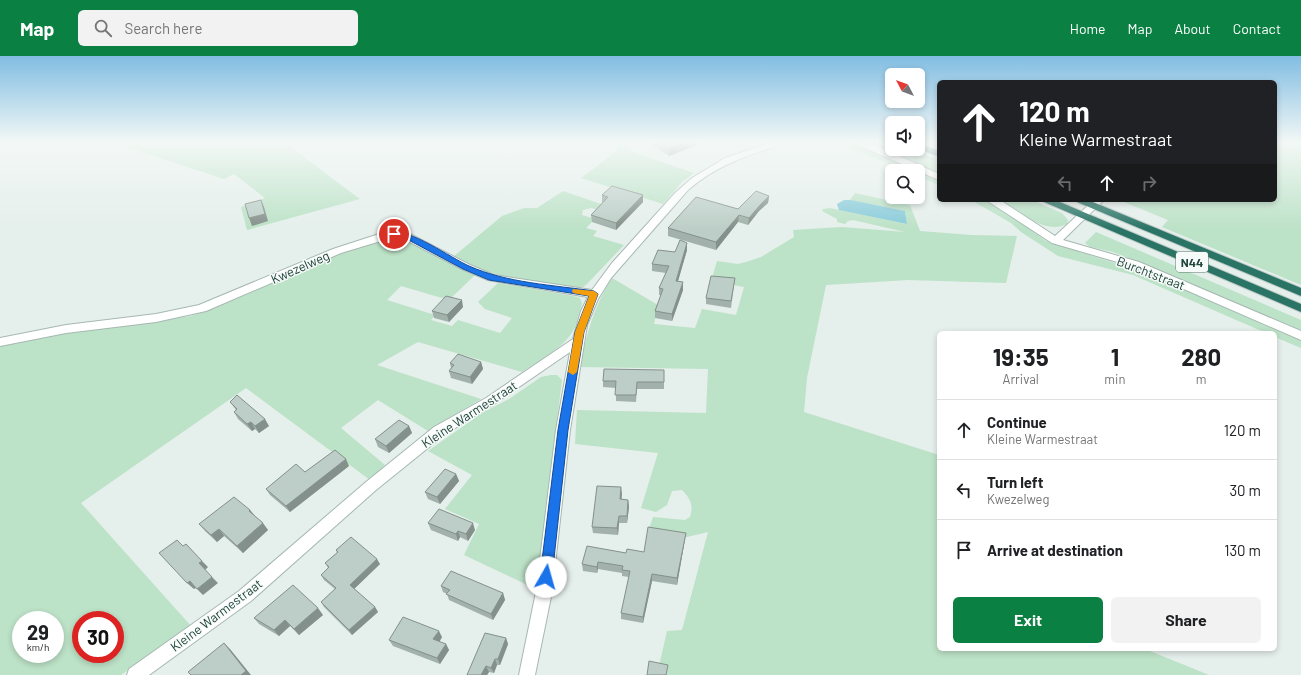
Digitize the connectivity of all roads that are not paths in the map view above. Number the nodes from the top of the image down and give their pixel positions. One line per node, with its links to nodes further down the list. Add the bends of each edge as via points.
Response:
1 (706, 172): 10 (street, via 694,179 602,281)
2 (927, 172): 3 (street)
3 (937, 176)
4 (994, 202): 8 (street)
5 (1052, 202): 7 (highway, N44)
6 (1097, 203): 7 (street); 9 (highway, N44)
7 (1083, 216): 8 (street); 11 (highway, N44)
8 (1056, 241): 12 (street, Burchtstraat, via 1135,264)
9 (1301, 292)
10 (594, 294): 13 (street); 14 (street, Kwezelweg, via 492,278 402,234 394,234 337,251 202,308 156,318 66,329)
11 (1301, 308)
12 (1301, 336)
13 (578, 341): 15 (street, Kleine Warmestraat, via 490,401 439,431 370,486 245,596); 16 (street, via 563,430 544,592)
14 (0, 342)
15 (135, 675)
16 (527, 675)

